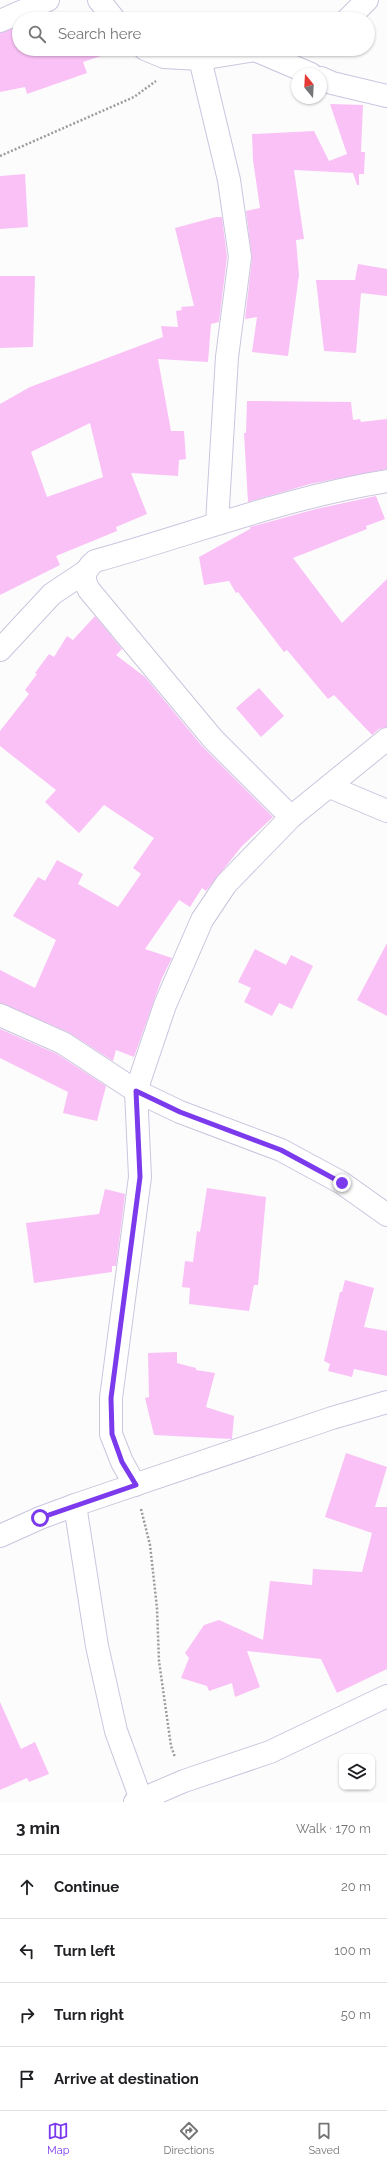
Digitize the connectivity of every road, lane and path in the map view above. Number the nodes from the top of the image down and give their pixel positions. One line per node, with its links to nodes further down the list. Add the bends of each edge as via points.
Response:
1 (48, 0): 4 (street)
2 (98, 0): 5 (street)
3 (368, 0): 6 (street)
4 (21, 12)
5 (108, 12)
6 (355, 12)
7 (12, 16): 8 (street)
8 (0, 21)
9 (162, 56): 12 (street)
10 (215, 56): 12 (street)
11 (271, 56): 13 (street)
12 (194, 59): 16 (path, via 134,97); 18 (street, via 229,180 240,257 227,357)
13 (298, 68)
14 (327, 81): 15 (street)
15 (387, 96)
16 (0, 156)
17 (387, 481): 18 (street, via 320,494)
18 (217, 523): 19 (street, via 95,561)
19 (85, 572): 20 (street, via 52,594); 24 (street, via 84,581 89,590 176,696 213,739)
20 (0, 650)
21 (387, 739): 22 (street)
22 (330, 787): 23 (street); 24 (street)
23 (387, 811)
24 (291, 817): 26 (street, via 226,884 202,920 165,1005)
25 (0, 1015): 26 (street, via 63,1043)
26 (136, 1091): 27 (street, via 180,1112 281,1150 342,1183); 29 (street, via 140,1177 111,1398 112,1434 122,1462)
27 (387, 1216)
28 (387, 1402): 29 (street, via 332,1418)
29 (136, 1485): 30 (street); 33 (path, via 150,1545 157,1608 159,1661 171,1746)
30 (75, 1505): 31 (street); 34 (street, via 97,1646 116,1731)
31 (0, 1536)
32 (387, 1696): 33 (street, via 270,1752)
33 (184, 1781): 34 (street)
34 (139, 1801)

